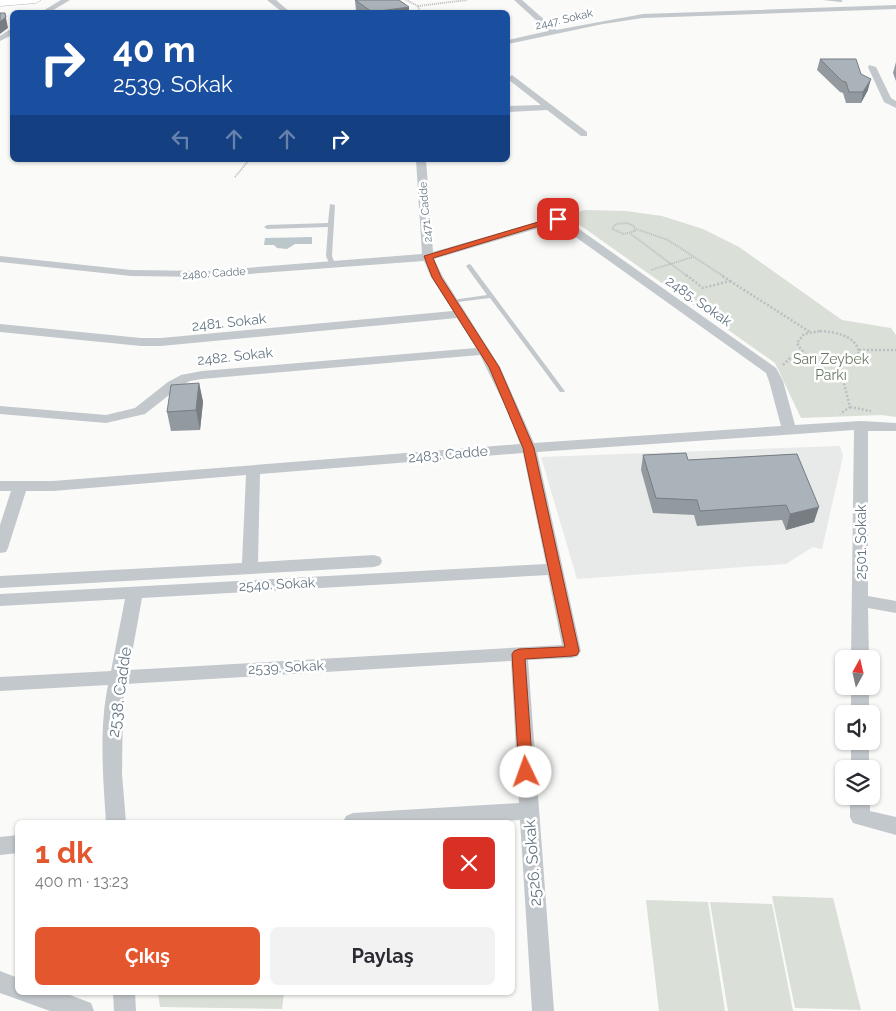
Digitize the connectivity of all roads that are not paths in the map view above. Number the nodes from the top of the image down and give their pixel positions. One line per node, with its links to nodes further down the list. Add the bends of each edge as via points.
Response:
1 (36, 0): 7 (main road)
2 (66, 0): 9 (street)
3 (271, 0): 10 (street)
4 (518, 0): 11 (street)
5 (825, 0): 6 (lane)
6 (841, 1)
7 (0, 3)
8 (896, 7): 11 (street, 2447. Sokak, via 774,8 643,16)
9 (48, 10)
10 (284, 10)
11 (554, 32): 12 (street, 2447. Sokak)
12 (510, 42)
13 (872, 67): 15 (street, via 887,100)
14 (512, 78): 16 (street)
15 (895, 104)
16 (549, 107): 17 (street); 18 (street)
17 (510, 109)
18 (584, 134)
19 (421, 162): 24 (street, 2471. Cadde)
20 (332, 205): 22 (lane)
21 (558, 219): 24 (street, 2480. Cadde); 37 (street, 2485. Sokak, via 771,371)
22 (331, 225): 23 (lane); 26 (lane, via 329,256)
23 (268, 227)
24 (428, 256): 26 (street, 2480. Cadde); 29 (street, 2471. Cadde)
25 (0, 259): 26 (street, 2480. Cadde, via 167,275)
26 (332, 264)
27 (469, 266): 28 (lane)
28 (490, 296): 29 (lane); 33 (lane)
29 (452, 302): 30 (street, 2471. Cadde)
30 (460, 314): 31 (street, 2481. Sokak, via 161,342); 32 (street, 2471. Cadde)
31 (0, 328)
32 (484, 351): 34 (street, 2482. Sokak, via 202,375 173,385 140,411 106,419); 38 (street, 2471. Cadde, via 504,387)
33 (562, 391)
34 (0, 410)
35 (861, 425): 36 (street, 2483. Cadde); 37 (street, 2483. Cadde); 51 (street, 2501. Sokak)
36 (896, 427)
37 (789, 430): 38 (street, 2483. Cadde)
38 (529, 448): 39 (street, 2483. Cadde); 45 (street)
39 (253, 470): 41 (street, 2483. Cadde); 44 (street)
40 (0, 486): 41 (street, 2483. Cadde)
41 (20, 487): 42 (street)
42 (0, 548)
43 (374, 561): 44 (street)
44 (250, 568): 46 (street)
45 (554, 569): 48 (street, 2540. Sokak); 54 (street, 2539. Sokak, via 572,651)
46 (54, 579): 47 (street); 49 (street)
47 (0, 582)
48 (135, 592): 49 (street, 2540. Sokak); 55 (street, 2538. Cadde)
49 (50, 597): 50 (street, 2540. Sokak)
50 (0, 600)
51 (860, 601): 52 (street); 53 (street, 2501. Sokak)
52 (896, 607)
53 (860, 650)
54 (519, 654): 55 (street, 2539. Sokak); 58 (street, 2526. Sokak)
55 (119, 677): 56 (street, 2539. Sokak); 59 (street, 2538. Cadde, via 114,701 112,746)
56 (0, 684)
57 (860, 805): 61 (street, via 860,816)
58 (528, 811): 60 (street); 70 (street, 2526. Sokak)
59 (116, 820)
60 (385, 820)
61 (896, 826)
62 (15, 844): 63 (street)
63 (0, 846)
64 (0, 982): 65 (street)
65 (15, 988)
66 (36, 995): 68 (street)
67 (124, 995): 69 (street)
68 (79, 1010)
69 (125, 1011)
70 (543, 1011)

